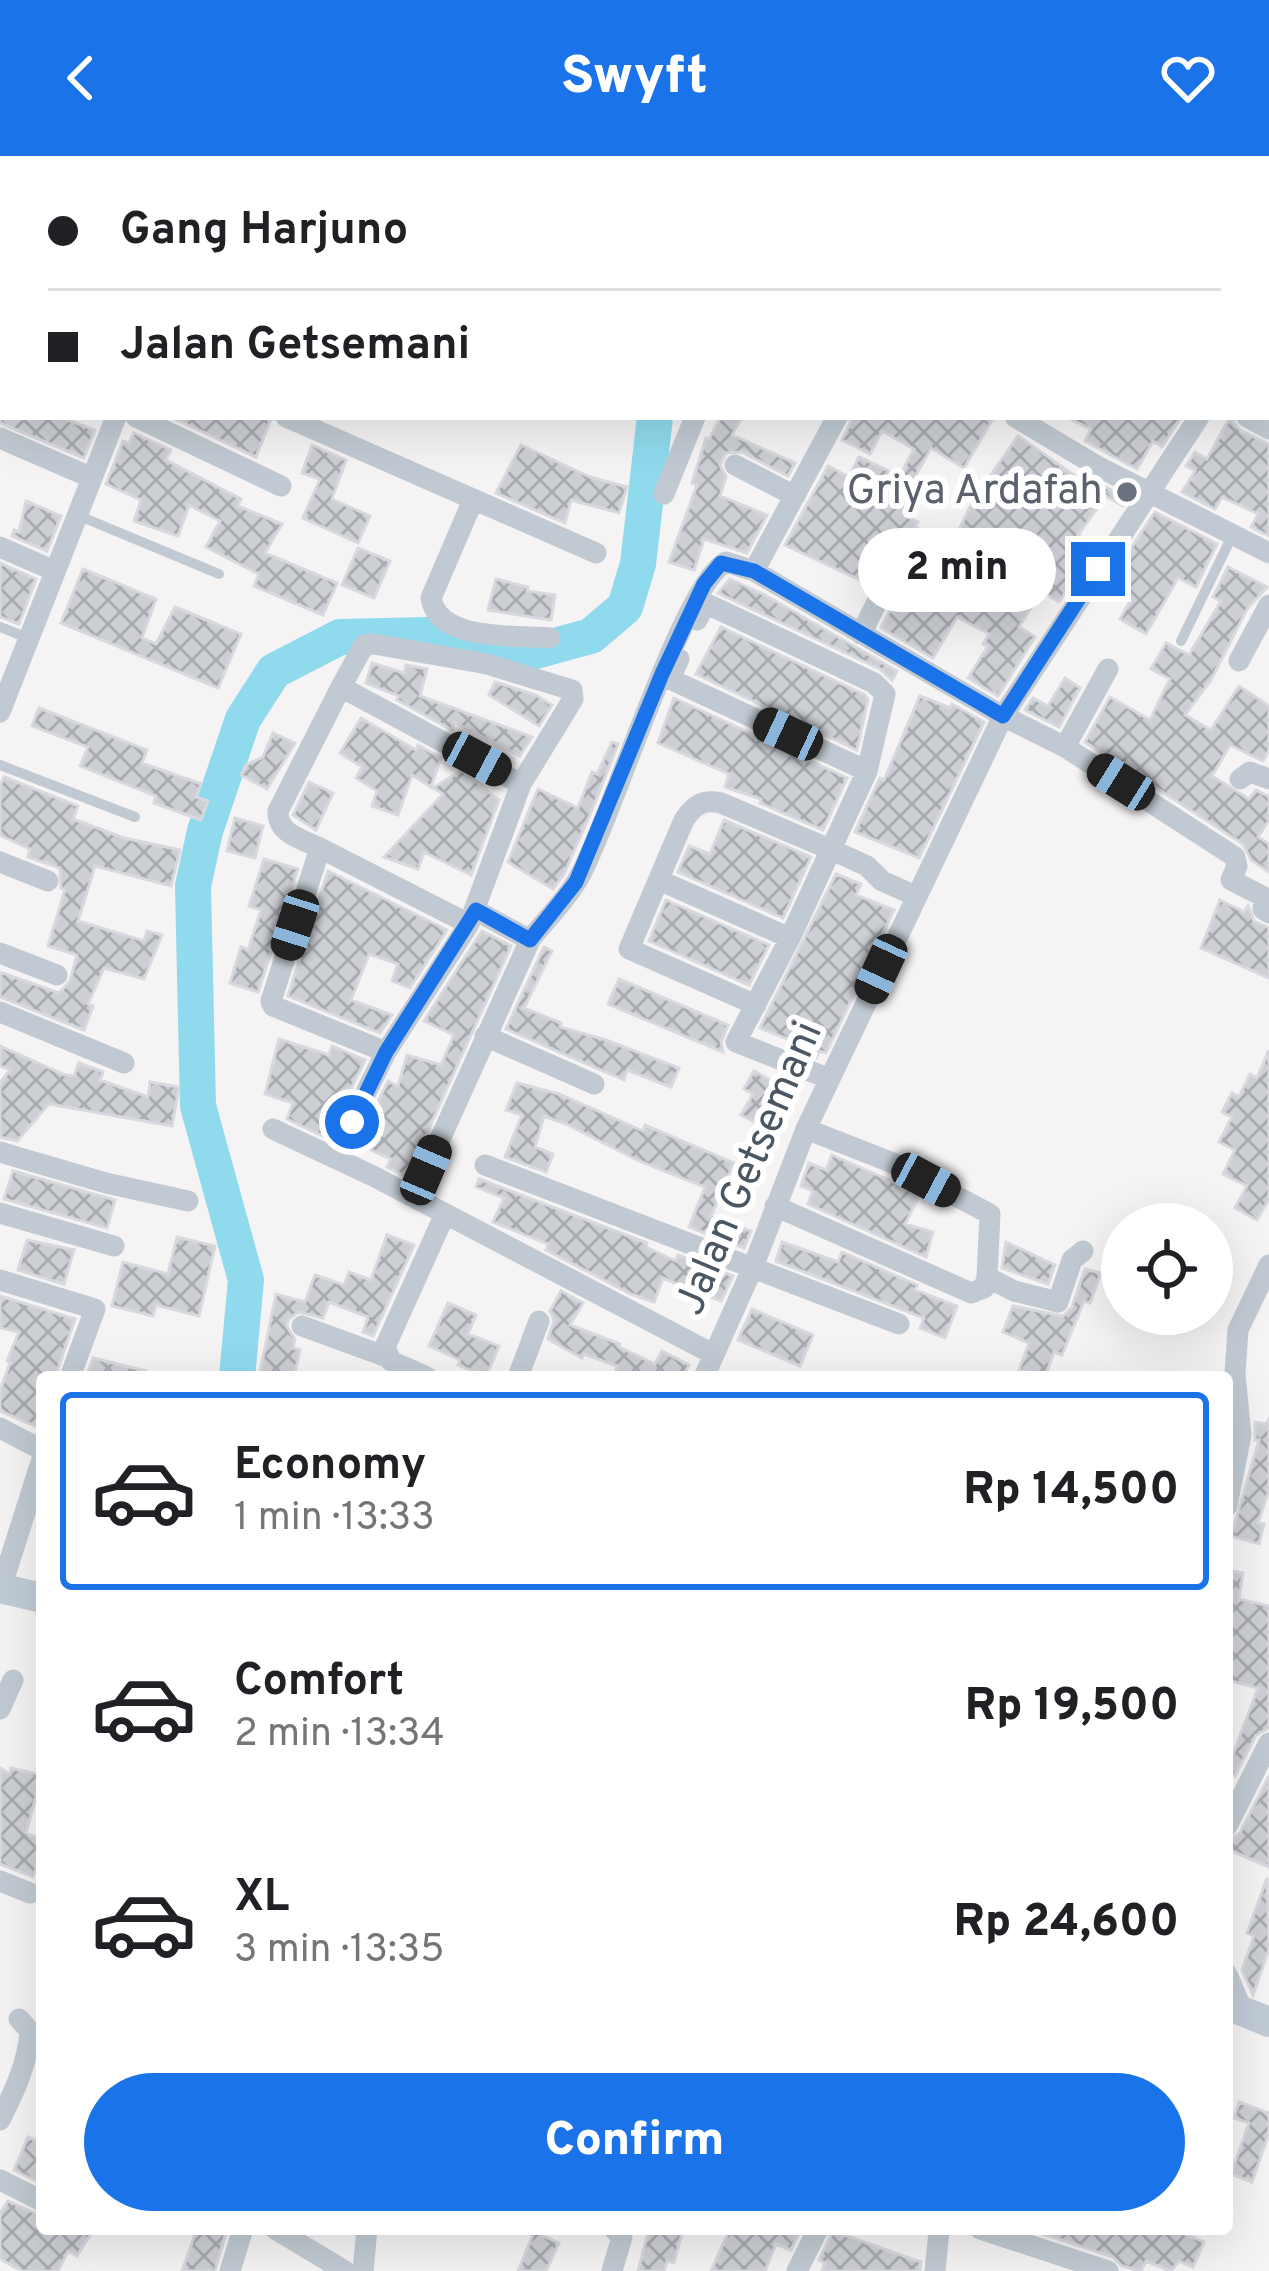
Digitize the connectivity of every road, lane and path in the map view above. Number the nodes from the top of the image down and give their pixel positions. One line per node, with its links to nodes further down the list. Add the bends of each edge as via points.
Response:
1 (115, 420): 10 (street)
2 (142, 420): 11 (street)
3 (293, 420): 15 (street)
4 (694, 420): 13 (street)
5 (835, 420): 14 (street)
6 (1020, 420): 12 (street)
7 (1196, 420): 12 (street, Jalan Getsemani)
8 (0, 438): 10 (street)
9 (736, 465): 14 (street)
10 (90, 477): 16 (street)
11 (281, 486)
12 (1148, 489): 17 (street); 35 (street, Jalan Getsemani)
13 (664, 494)
14 (795, 496): 22 (street)
15 (473, 500): 19 (street); 29 (street, via 432,609 475,632)
16 (77, 515): 21 (street); 23 (lane)
17 (1233, 534): 20 (street); 30 (lane)
18 (0, 547): 21 (street)
19 (596, 553)
20 (1269, 553)
21 (55, 571): 28 (street)
22 (754, 571): 27 (street); 52 (street, via 721,563 704,584 576,882)
23 (219, 574)
24 (891, 574): 27 (street)
25 (1269, 605): 31 (street)
26 (0, 627): 28 (lane)
27 (861, 634): 35 (street)
28 (28, 638): 34 (street)
29 (550, 638)
30 (1180, 641)
31 (1239, 661)
32 (1108, 669): 36 (street)
33 (341, 687): 41 (street); 41 (street, via 364,645 374,644 487,664 572,690); 43 (street, via 277,817 284,830)
34 (0, 712)
35 (1003, 716): 36 (street); 48 (street, Jalan Getsemani)
36 (1065, 747): 49 (street, via 1235,856 1232,880 1264,897)
37 (0, 765): 42 (lane)
38 (867, 771): 38 (street, via 670,679 705,603 882,688 886,700); 44 (street)
39 (1240, 779): 40 (street, via 1250,772)
40 (1269, 779)
41 (521, 784): 50 (street)
42 (135, 817)
43 (320, 848): 50 (street); 58 (street, via 271,1001)
44 (832, 850): 46 (street, via 709,801 684,820); 48 (street, via 882,881); 51 (street)
45 (0, 862): 47 (street)
46 (661, 880): 51 (street); 55 (street, via 629,949)
47 (48, 881)
48 (919, 889): 60 (street, Jalan Getsemani)
49 (1269, 913)
50 (472, 917): 52 (street); 58 (street)
51 (790, 938): 55 (street)
52 (530, 940): 57 (street)
53 (0, 953): 54 (street)
54 (57, 975)
55 (756, 1005): 60 (street, via 736,1042)
56 (0, 1012): 59 (street)
57 (485, 1036): 61 (street); 67 (street)
58 (386, 1052): 65 (street)
59 (124, 1063)
60 (830, 1079): 63 (street, Jalan Getsemani)
61 (594, 1084)
62 (273, 1129): 65 (street)
63 (806, 1129): 69 (street, Jalan Getsemani); 76 (street, via 990,1214)
64 (0, 1152): 68 (street)
65 (334, 1156): 67 (street)
66 (485, 1165): 75 (street)
67 (414, 1198): 71 (street)
68 (188, 1201)
69 (775, 1206): 75 (street, Jalan Getsemani); 76 (street, via 971,1293)
70 (0, 1213): 72 (street)
71 (445, 1214): 81 (street); 82 (street, via 388,1341)
72 (114, 1246)
73 (1083, 1251): 76 (street, via 1054,1303)
74 (1269, 1265): 89 (street, via 1238,1330 1241,1435)
75 (753, 1267): 79 (street); 81 (street, Jalan Getsemani)
76 (987, 1277)
77 (0, 1280): 83 (street, via 95,1309)
78 (538, 1321): 85 (street)
79 (898, 1324)
80 (302, 1326): 82 (street)
81 (713, 1354): 86 (street, Jalan Getsemani)
82 (388, 1358): 84 (street)
83 (72, 1371)
84 (415, 1371)
85 (520, 1371)
86 (706, 1371)
87 (0, 1428): 88 (street)
88 (36, 1447)
89 (1233, 1475)
90 (36, 1477): 91 (street)
91 (0, 1588): 92 (main road)
92 (36, 1597)
93 (13, 1680): 94 (street)
94 (0, 1708)
95 (1269, 1743): 96 (street)
96 (1260, 1781): 97 (street)
97 (1233, 1818)
98 (0, 1881): 99 (street)
99 (30, 1893)
100 (19, 2018): 101 (street, via 29,2044)
101 (0, 2120)
102 (0, 2180): 103 (street)
103 (36, 2198)
104 (241, 2235): 111 (street)
105 (285, 2235): 112 (street)
106 (366, 2235): 113 (street)
107 (620, 2235): 114 (street)
108 (815, 2235): 115 (street)
109 (939, 2235): 116 (street)
110 (998, 2235): 117 (street)
111 (230, 2271)
112 (345, 2271)
113 (363, 2271)
114 (612, 2271)
115 (797, 2271)
116 (935, 2271)
117 (1108, 2271)

